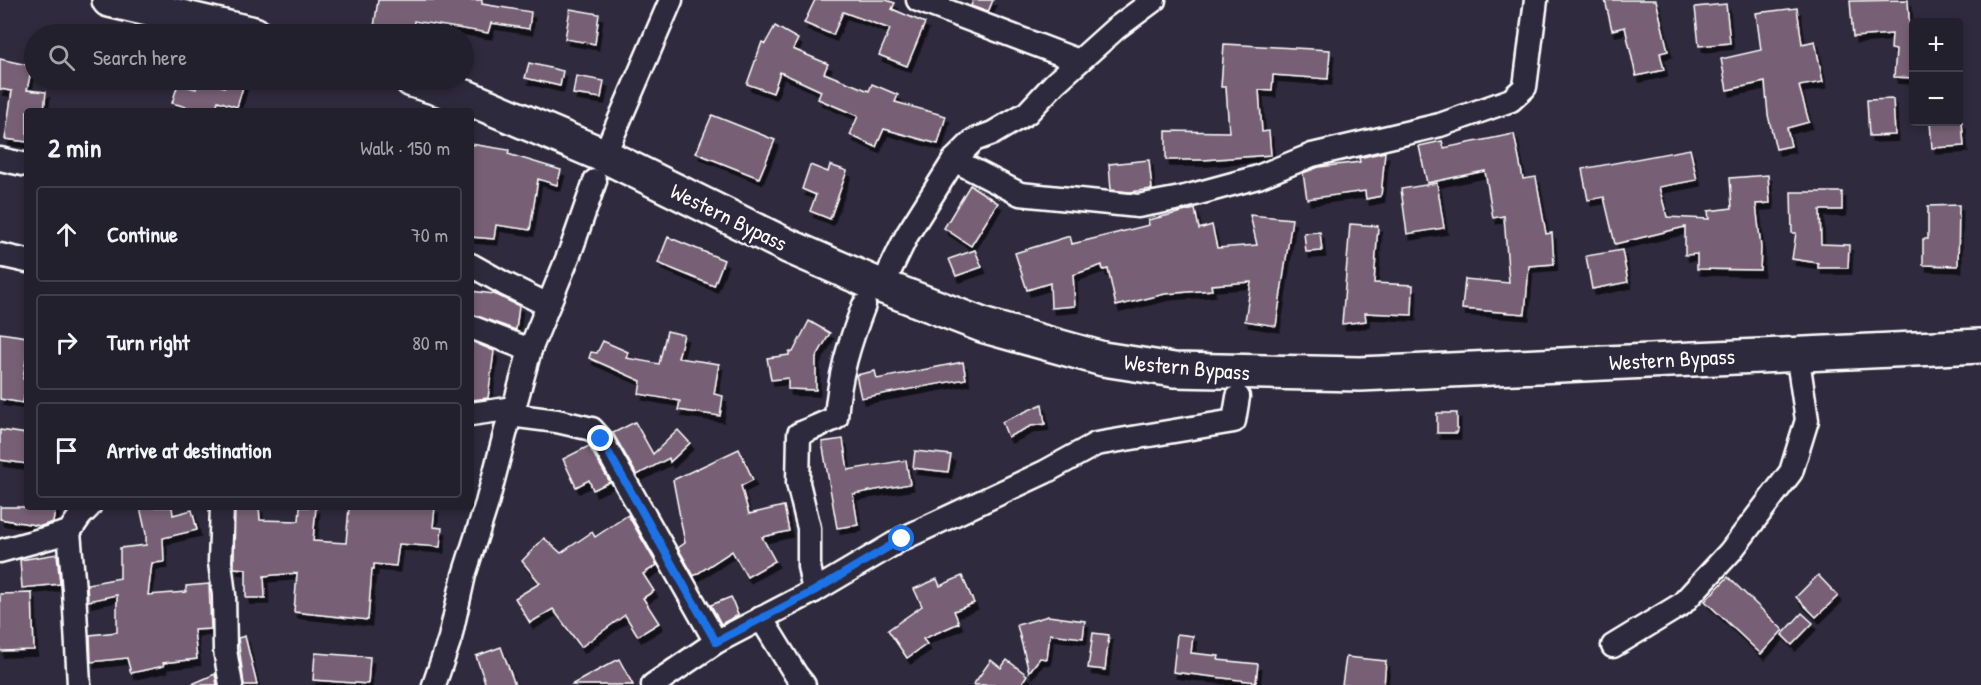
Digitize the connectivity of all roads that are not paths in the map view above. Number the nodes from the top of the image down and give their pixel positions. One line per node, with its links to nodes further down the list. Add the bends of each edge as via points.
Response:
1 (109, 0): 6 (main road)
2 (671, 0): 9 (street)
3 (918, 0): 7 (street)
4 (1154, 0): 7 (street)
5 (1536, 0): 11 (street, via 1525,87 1511,100 1440,125 1312,154 1258,177 1138,206 1020,194)
6 (211, 24)
7 (1079, 61): 11 (street, via 1027,113 974,140)
8 (444, 90): 23 (main road, Western Bypass, via 605,156 871,282 985,326 1103,359 1174,370 1360,374)
9 (610, 142)
10 (0, 159): 12 (street)
11 (954, 160): 17 (street)
12 (24, 164)
13 (595, 181): 18 (street)
14 (0, 255): 15 (street)
15 (24, 260)
16 (474, 267): 18 (street)
17 (890, 270)
18 (548, 305): 22 (street)
19 (864, 305): 31 (street, via 848,349 836,418 799,434 798,483 809,528 809,566)
20 (474, 328): 22 (street)
21 (1981, 345): 23 (main road, Western Bypass)
22 (530, 350): 25 (street)
23 (1797, 353): 34 (street, via 1807,420 1791,472 1730,552 1682,604)
24 (1238, 397): 31 (street, via 1234,421 1096,444 902,539)
25 (512, 412): 26 (street); 33 (street, via 592,429 601,439); 37 (street)
26 (474, 414)
27 (86, 510): 29 (street)
28 (222, 510): 36 (street, via 220,562)
29 (69, 532): 30 (street); 35 (street)
30 (0, 551)
31 (814, 591): 32 (street)
32 (761, 618): 33 (street); 39 (street)
33 (716, 642): 38 (street)
34 (1613, 646)
35 (79, 685)
36 (231, 685)
37 (434, 685)
38 (653, 685)
39 (804, 685)

